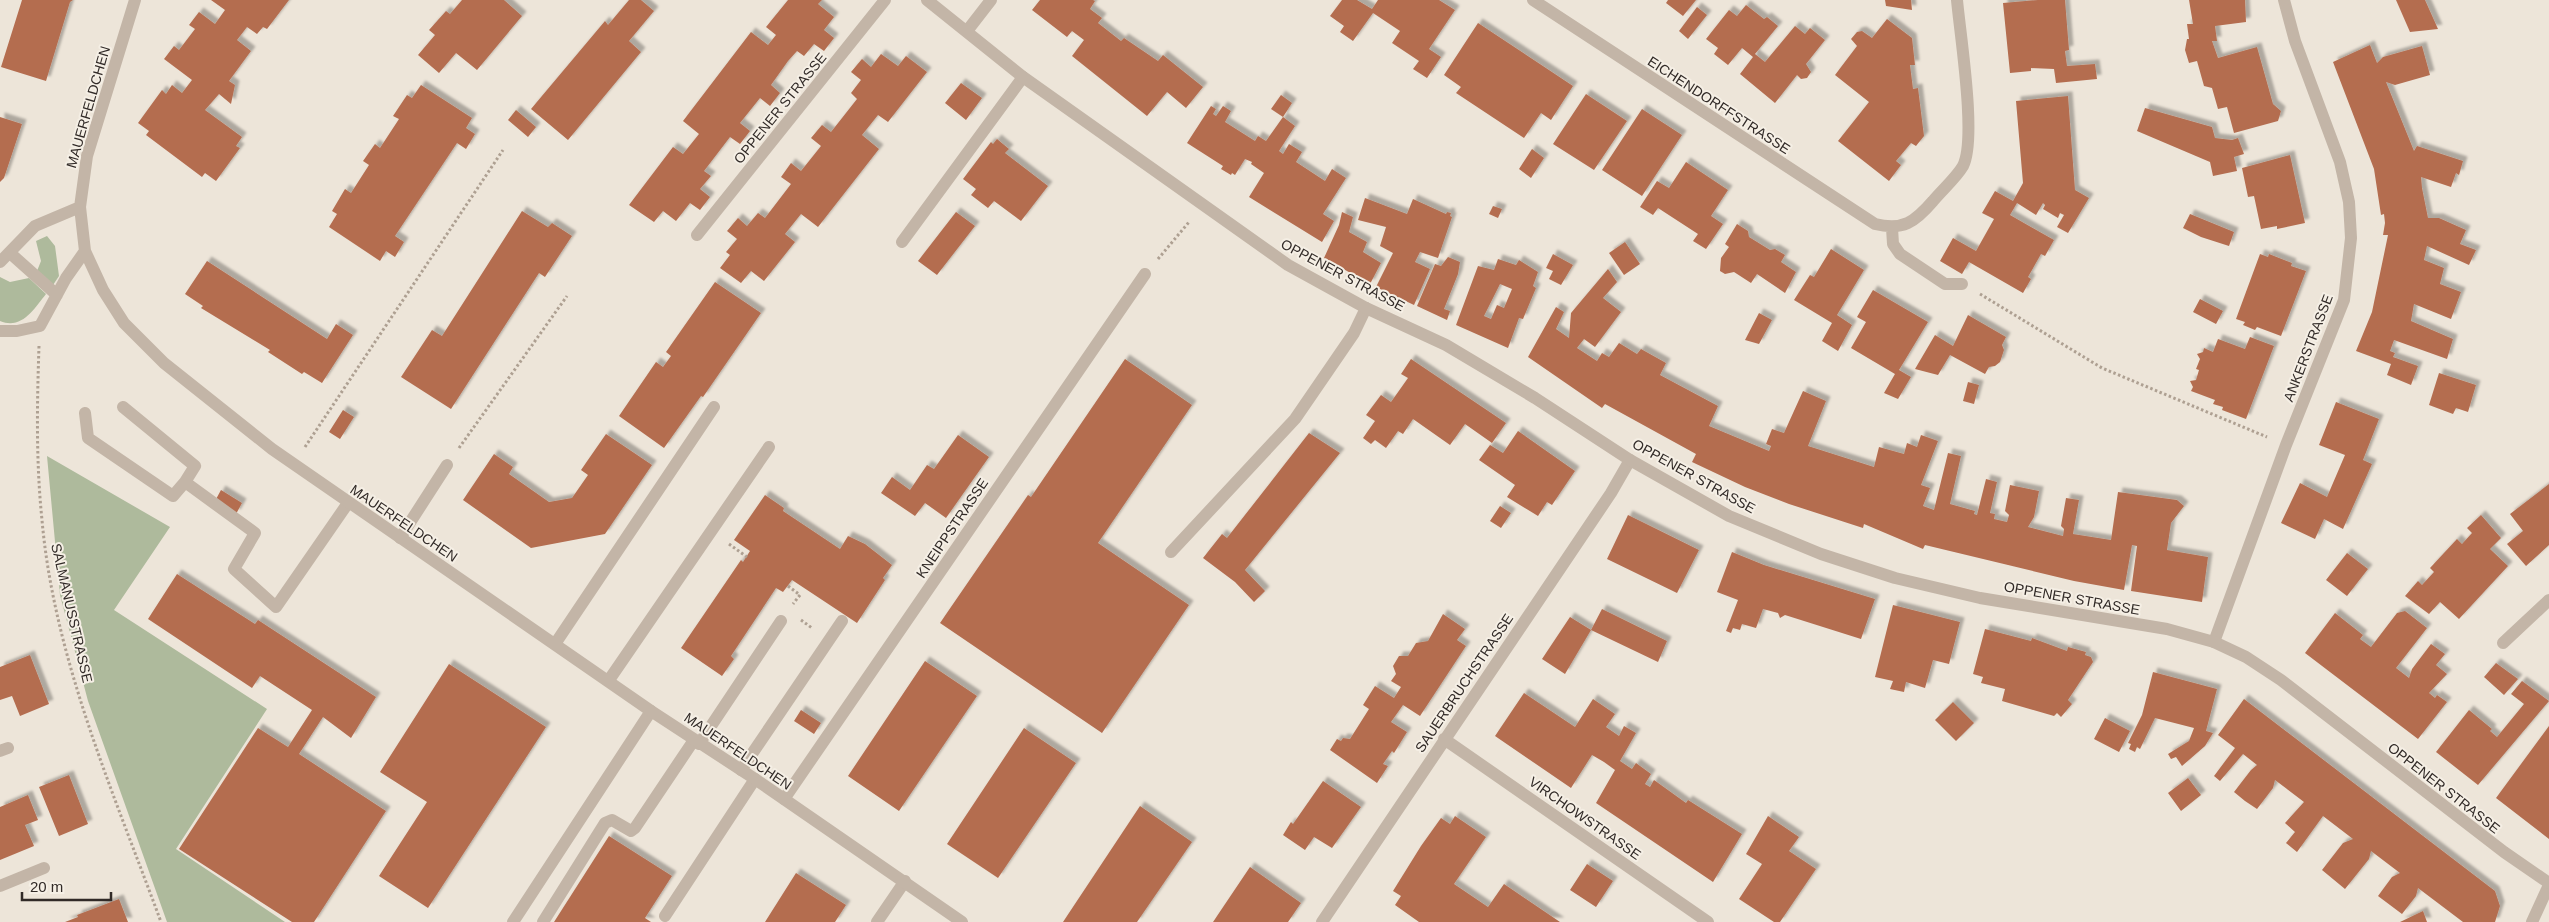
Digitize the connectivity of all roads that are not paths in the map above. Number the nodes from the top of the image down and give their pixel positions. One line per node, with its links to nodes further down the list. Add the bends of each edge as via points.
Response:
1 (136, 0): 10 (street, MAUERFELDCHEN, via 87,156)
2 (885, 0): 12 (street, OPPENER STRASSE)
3 (927, 0): 8 (street, OPPENER STRASSE)
4 (991, 0): 8 (street)
5 (1533, 0): 11 (street, EICHENDORFFSTRASSE, via 1875,224)
6 (1957, 0): 11 (street, via 1970,134 1963,166 1922,213 1911,222)
7 (2284, 0): 35 (street, ANKERSTRASSE, via 2295,41 2340,162 2349,202 2351,238 2344,300 2286,445)
8 (967, 31): 9 (street, OPPENER STRASSE)
9 (1023, 76): 13 (street); 20 (street, OPPENER STRASSE, via 1288,266)
10 (80, 207): 14 (street, MAUERFELDCHEN); 15 (street, via 35,226)
11 (1892, 228): 18 (street, via 1893,244 1900,254 1945,284)
12 (697, 235)
13 (902, 242)
14 (85, 251): 19 (street); 29 (street, MAUERFELDCHEN, via 103,290 124,323 164,364)
15 (10, 252): 16 (street); 19 (street)
16 (0, 262)
17 (1145, 274): 44 (street, KNEIPPSTRASSE)
18 (1962, 284)
19 (56, 295): 21 (street, via 40,326)
20 (1366, 308): 26 (street, OPPENER STRASSE, via 1446,345); 31 (street, via 1354,333 1295,419)
21 (0, 331)
22 (123, 406): 28 (street, via 195,466)
23 (714, 407): 36 (street)
24 (85, 413): 28 (street, via 88,438 174,496)
25 (768, 447): 38 (street)
26 (1630, 460): 35 (street, OPPENER STRASSE, via 1729,516 1821,554 1886,575 1980,598 2167,629); 40 (street, SAUERBRUCHSTRASSE, via 1611,493)
27 (446, 465): 30 (street)
28 (185, 482): 29 (street, via 255,534 234,569 276,607)
29 (348, 503): 30 (street, MAUERFELDCHEN)
30 (400, 538): 36 (street, MAUERFELDCHEN)
31 (1171, 552)
32 (2549, 600): 37 (street)
33 (781, 621): 41 (street)
34 (842, 621): 42 (street)
35 (2214, 642): 47 (street, OPPENER STRASSE, via 2246,657 2281,680)
36 (555, 644): 38 (street, MAUERFELDCHEN)
37 (2503, 644)
38 (609, 680): 39 (street, MAUERFELDCHEN)
39 (651, 711): 41 (street, MAUERFELDCHEN); 50 (street)
40 (1444, 738): 54 (street, SAUERBRUCHSTRASSE); 55 (street, VIRCHOWSTRASSE)
41 (697, 742): 42 (street, MAUERFELDCHEN); 51 (street, via 635,828 631,831 612,820 605,823)
42 (742, 770): 43 (street, MAUERFELDCHEN)
43 (755, 779): 44 (street, MAUERFELDCHEN); 49 (street)
44 (784, 799): 46 (street, MAUERFELDCHEN)
45 (44, 868): 48 (street)
46 (905, 881): 52 (street); 53 (street, MAUERFELDCHEN)
47 (2549, 884): 56 (street)
48 (0, 886)
49 (665, 916)
50 (513, 922)
51 (543, 922)
52 (877, 922)
53 (962, 922)
54 (1322, 922)
55 (1708, 922)
56 (2532, 922)

